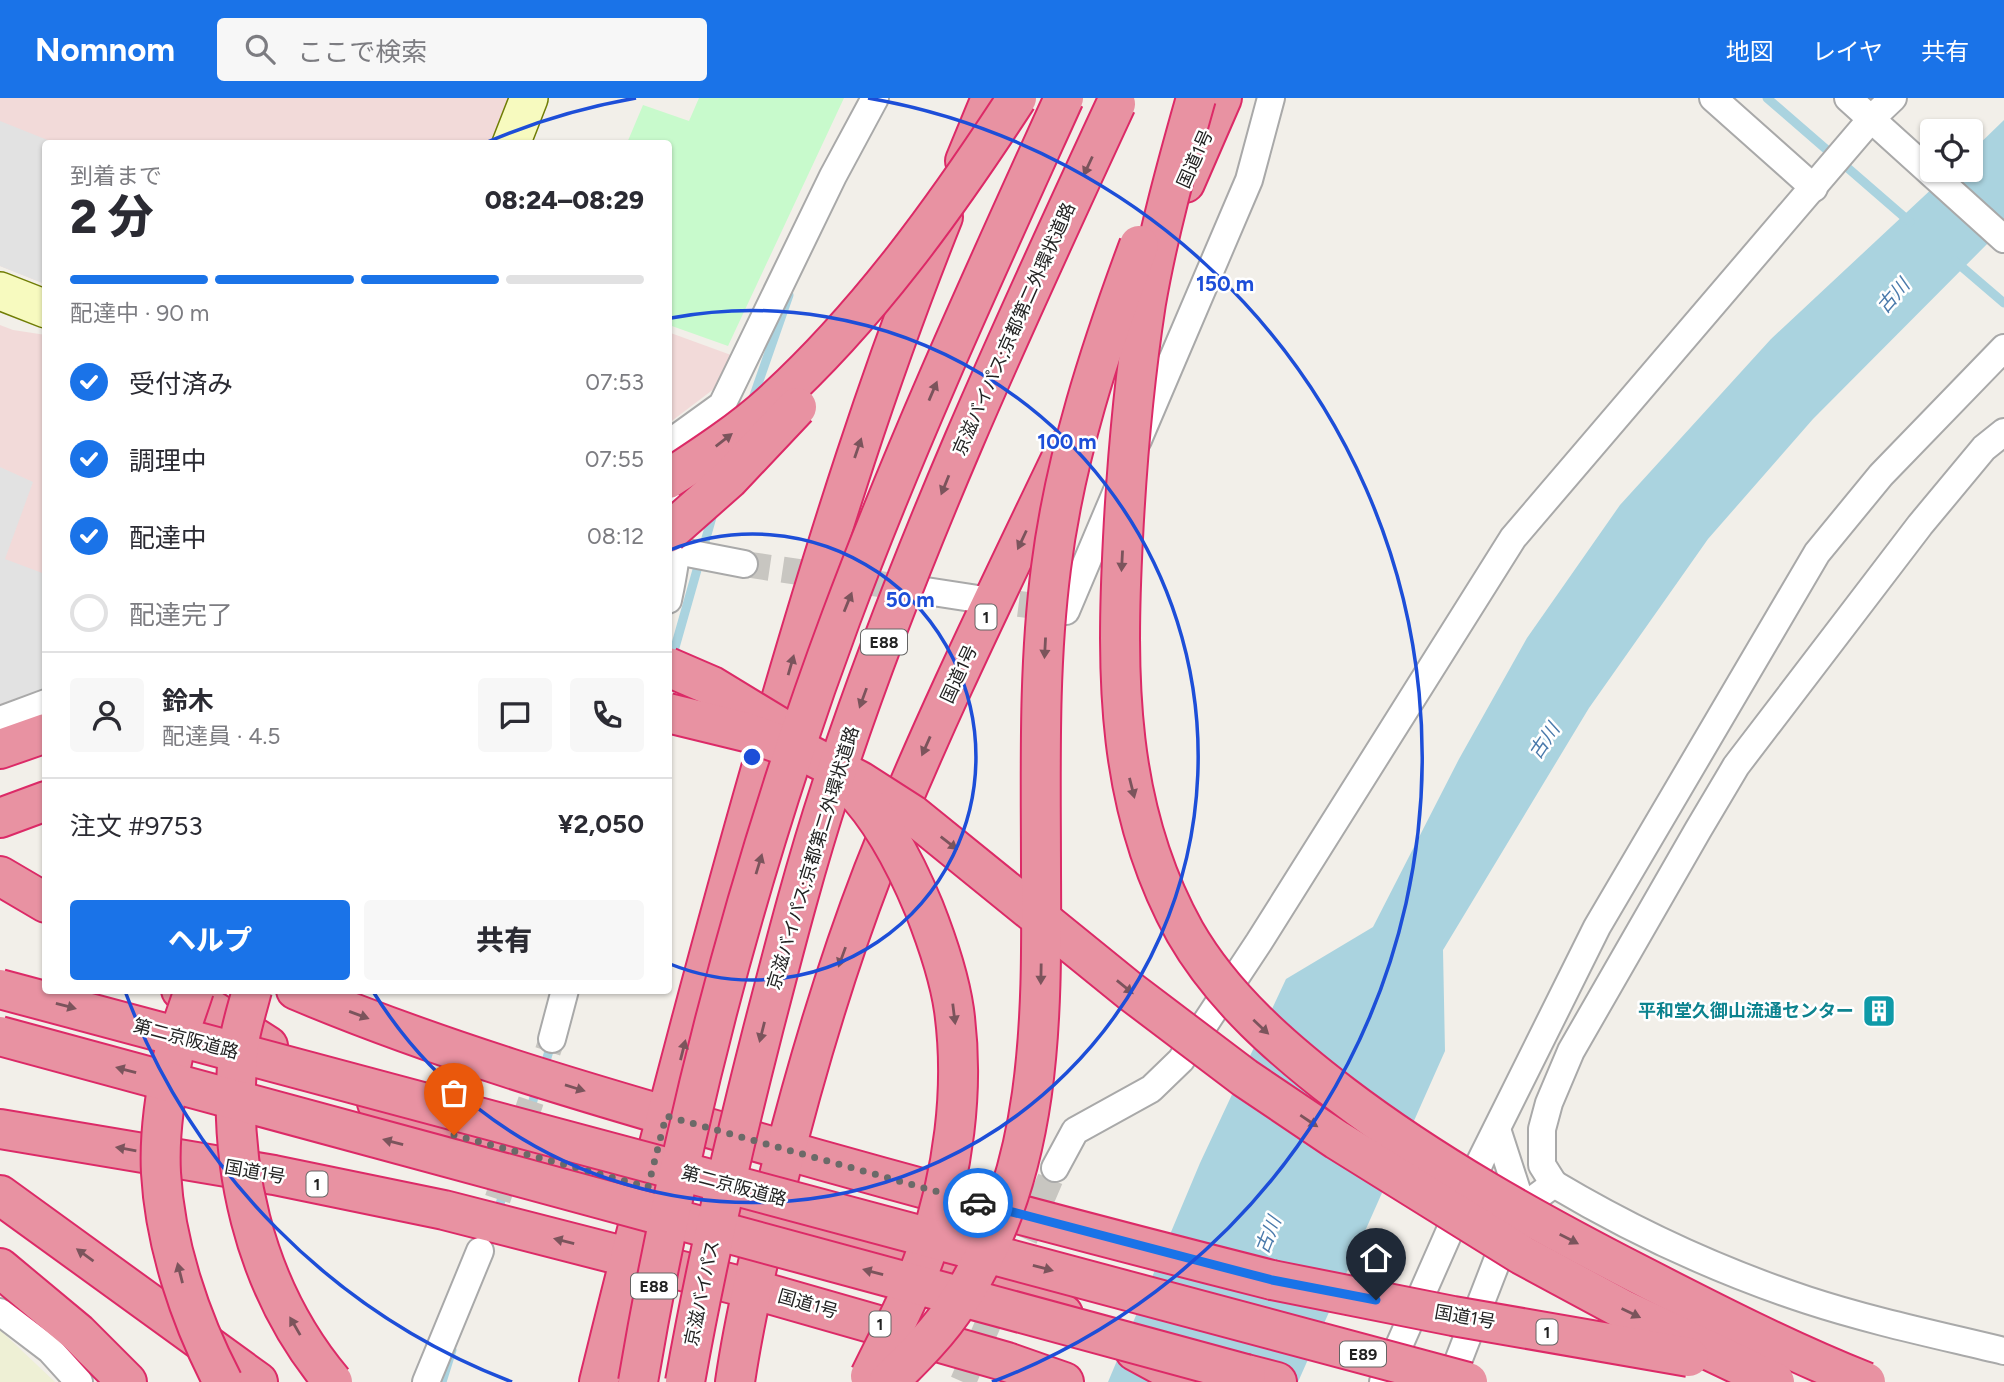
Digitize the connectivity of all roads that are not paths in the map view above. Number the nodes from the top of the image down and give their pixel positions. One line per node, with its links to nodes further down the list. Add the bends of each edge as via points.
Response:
1 (529, 98): 14 (street)
2 (875, 98): 22 (street, via 722,405)
3 (991, 98): 50 (highway, one-way to 3, via 746,819 852,464 906,310)
4 (1017, 98): 15 (highway, bridge)
5 (1064, 98): 56 (highway, E88, one-way to 5, bridge, via 696,1098 739,930 784,782 841,618 933,391)
6 (1119, 98): 58 (highway, 京滋バイパス;京都第二外環状道路 / E88, one-way to 58, bridge, via 954,463 890,624 831,788 781,960)
7 (1195, 98): 78 (highway, one-way to 78, bridge, via 1108,327 1063,492 1044,650 1040,1030 1024,1145 979,1267 958,1303); 87 (highway, one-way to 87, bridge, via 1163,221 1143,328 1125,491 1120,646 1129,778 1153,862 1187,934 1256,1024 1368,1115 1453,1172 1548,1228 1678,1295)
8 (1222, 98): 53 (highway, 国道1号 / 1, one-way to 53, via 1109,357 908,787 840,961)
9 (1271, 98): 29 (street, via 1249,180 1066,611)
10 (1713, 98): 16 (street)
11 (1848, 98): 13 (street)
12 (1893, 98): 13 (street)
13 (1878, 124): 16 (street); 17 (street)
14 (512, 140)
15 (986, 146): 23 (highway, one-way to 15, bridge, via 770,405 826,350); 25 (highway, bridge, via 926,242 862,328 797,407)
16 (1814, 188): 54 (street, via 1513,538 1181,1060 1151,1089 1075,1131)
17 (2004, 239)
18 (0, 291): 19 (street)
19 (42, 307)
20 (2004, 348): 52 (street, via 1881,475 1817,552 1597,927)
21 (2004, 432): 55 (street, via 1984,448 1920,525 1736,766 1572,1051 1549,1103 1542,1129 1542,1164)
22 (672, 441)
23 (672, 477)
24 (672, 507): 25 (street)
25 (673, 542): 26 (street)
26 (744, 564)
27 (900, 587): 28 (street)
28 (978, 599)
29 (1051, 608)
30 (672, 669): 77 (highway, one-way to 77, bridge, via 760,713 810,748 854,790 890,839 940,947 954,1009 956,1129 927,1250)
31 (42, 705): 33 (street)
32 (672, 714): 85 (highway, one-way to 85, bridge, via 806,753 860,781 922,822 1245,1078 1337,1140 1522,1255)
33 (0, 720)
34 (42, 734): 35 (highway)
35 (0, 749)
36 (42, 802): 37 (highway)
37 (0, 818)
38 (0, 869): 40 (highway)
39 (0, 876): 41 (highway)
40 (42, 885)
41 (42, 900)
42 (0, 989): 84 (highway, 第二京阪道路 / E89, one-way to 84, bridge)
43 (187, 994): 56 (highway, via 286,1057 454,1135)
44 (193, 994): 69 (highway, one-way to 44, bridge, via 185,1290 168,1226 161,1173 173,1055)
45 (251, 994): 71 (highway, one-way to 45, bridge, via 295,1328 271,1282 242,1187 236,1077)
46 (307, 994): 50 (highway, 国道1号 / 1, one-way to 50, via 496,1065)
47 (564, 994): 49 (street)
48 (0, 1036): 81 (highway, one-way to 48, bridge)
49 (552, 1039)
50 (666, 1116): 53 (highway, 国道1号 / 1); 56 (highway); 60 (highway, via 679,1148 719,1194)
51 (0, 1129): 62 (highway, 国道1号 / 1, one-way to 51, via 353,1191)
52 (1497, 1129): 59 (street); 82 (street)
53 (785, 1150): 60 (highway, 国道1号 / 1); 86 (highway, 国道1号 / 1, bridge, via 1272,1280)
54 (1055, 1168)
55 (1554, 1184): 59 (street); 66 (street, via 1606,1215 1704,1261 1807,1300)
56 (662, 1189): 62 (highway); 64 (highway, via 719,1240); 74 (highway, E88, bridge, via 655,1282)
57 (0, 1195): 70 (highway, one-way to 57, bridge)
58 (721, 1204): 75 (highway, 京滋バイパス / E88, bridge)
59 (1522, 1206): 83 (street)
60 (768, 1218): 64 (highway, 国道1号 / 1); 80 (highway, bridge, via 959,1269 1035,1300)
61 (480, 1251): 72 (street)
62 (630, 1258): 64 (highway, 国道1号 / 1); 73 (highway)
63 (0, 1268): 68 (highway, via 78,1333)
64 (752, 1289): 76 (highway, 国道1号 / 1); 79 (highway, 国道1号 / 1)
65 (0, 1312): 67 (street, via 50,1350)
66 (2004, 1351)
67 (79, 1382)
68 (127, 1382)
69 (223, 1382)
70 (258, 1382)
71 (333, 1382)
72 (426, 1382)
73 (599, 1382)
74 (638, 1382)
75 (685, 1382)
76 (735, 1382)
77 (867, 1382)
78 (888, 1382)
79 (1065, 1382)
80 (1192, 1382)
81 (1277, 1382)
82 (1383, 1382)
83 (1450, 1382)
84 (1468, 1382)
85 (1775, 1382)
86 (1823, 1382)
87 (1866, 1382)

